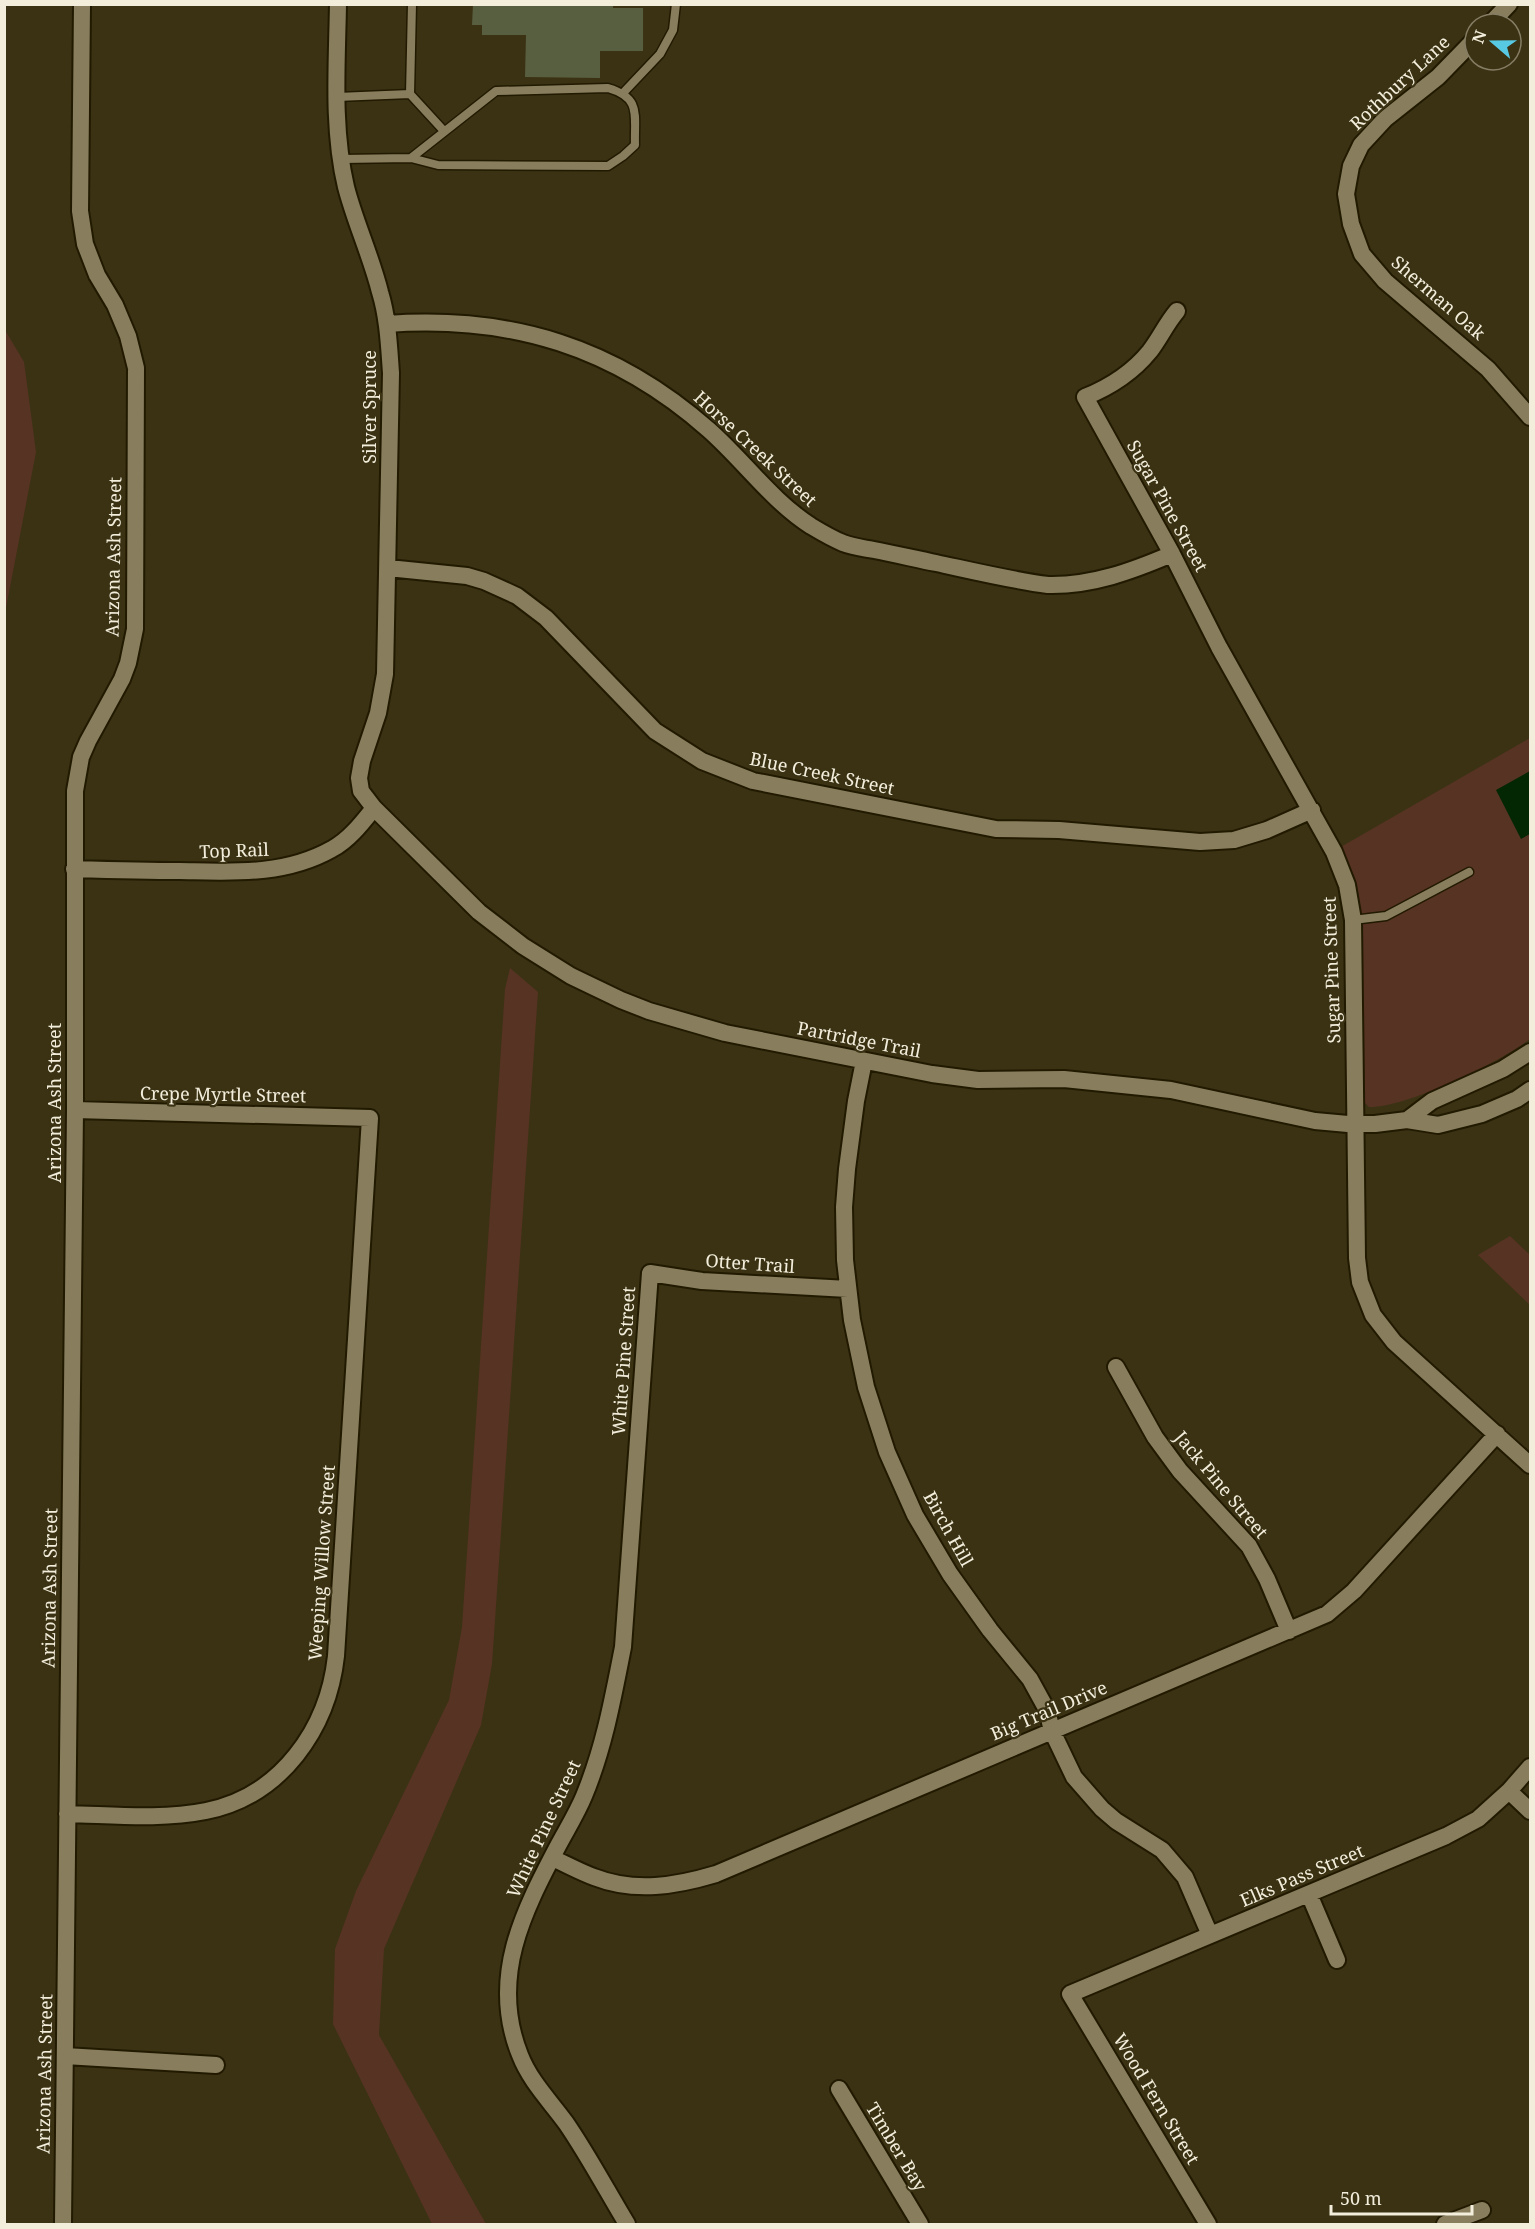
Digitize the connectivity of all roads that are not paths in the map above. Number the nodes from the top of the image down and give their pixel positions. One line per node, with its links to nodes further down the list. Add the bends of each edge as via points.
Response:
1 (82, 4): 20 (street, Arizona Ash Street, via 80,211 85,244 128,336 136,368 135,629 122,679 81,757 75,791)
2 (338, 4): 8 (street, Silver Spruce)
3 (412, 4): 7 (lane)
4 (676, 4): 6 (lane, via 673,30 660,54)
5 (1463, 51): 12 (street, Rothbury Lane, via 1360,145)
6 (624, 92): 9 (lane, via 608,88 496,91); 10 (lane, via 634,105 635,144 608,166 438,165)
7 (410, 94): 8 (lane); 9 (lane)
8 (337, 98): 11 (street, Silver Spruce)
9 (444, 131): 10 (lane)
10 (411, 158): 11 (lane)
11 (341, 159): 14 (street, Silver Spruce)
12 (1346, 194): 15 (street, Sherman Oak, via 1362,254 1385,281 1488,369)
13 (1177, 311): 16 (street, Sugar Pine Street, via 1130,372 1085,397)
14 (387, 324): 16 (street, Horse Creek Street, via 473,323 517,330 601,358 677,403 797,516 844,544 1048,585 1097,581); 17 (street, Silver Spruce, via 391,373)
15 (1530, 417)
16 (1172, 554): 19 (street, Sugar Pine Street, via 1219,647)
17 (388, 568): 18 (street, Silver Spruce, via 385,674 359,778 361,791); 19 (street, Blue Creek Street, via 467,576 517,596 546,618 656,731 702,761 753,781 996,829 1059,830 1200,842 1234,840)
18 (374, 807): 20 (street, Top Rail, via 358,828 333,849 297,865 247,873); 24 (street, Partridge Trail, via 479,912 571,976 649,1011 725,1034)
19 (1312, 810): 22 (street, Sugar Pine Street, via 1347,885)
20 (74, 869): 26 (street, Arizona Ash Street)
21 (1469, 872): 22 (lane, via 1386,916)
22 (1353, 921): 29 (street, Sugar Pine Street)
23 (1530, 1053): 28 (street, via 1432,1101)
24 (864, 1061): 29 (street, Partridge Trail, via 978,1080 1064,1079 1171,1090 1315,1121); 31 (street, Birch Hill, via 846,1169)
25 (1530, 1090): 28 (street, Partridge Trail, via 1482,1114 1438,1125)
26 (75, 1110): 27 (street, Crepe Myrtle Street); 40 (street, Arizona Ash Street)
27 (370, 1118): 40 (street, Weeping Willow Street, via 336,1656 325,1709 297,1755 271,1780 241,1798 207,1811 172,1816)
28 (1407, 1120): 29 (street, Partridge Trail)
29 (1355, 1124): 33 (street, Sugar Pine Street, via 1357,1258 1360,1282 1373,1315 1395,1342)
30 (650, 1273): 31 (street, Otter Trail, via 702,1281); 41 (street, White Pine Street, via 623,1647 602,1749 583,1798)
31 (848, 1290): 36 (street, Birch Hill, via 866,1387 887,1452 915,1515 950,1574 1030,1679 1047,1710)
32 (1116, 1366): 35 (street, Jack Pine Street, via 1155,1437 1180,1472 1249,1546)
33 (1497, 1434): 34 (street, Sugar Pine Street); 35 (street, Big Trail Drive, via 1354,1591 1327,1614)
34 (1530, 1465)
35 (1290, 1631): 36 (street, Big Trail Drive)
36 (1052, 1731): 41 (street, Big Trail Drive, via 716,1874 682,1884 646,1887 611,1882); 43 (street, Birch Hill, via 1074,1777 1102,1809 1162,1850 1185,1877)
37 (1530, 1767): 38 (street, Elks Pass Street)
38 (1509, 1791): 39 (street); 42 (street, Elks Pass Street, via 1478,1818 1446,1836)
39 (1530, 1811)
40 (67, 1815): 46 (street, Arizona Ash Street)
41 (552, 1858): 51 (street, White Pine Street, via 512,1951 507,1986 510,2022 520,2056)
42 (1310, 1894): 43 (street, Elks Pass Street); 44 (street)
43 (1210, 1935): 45 (street, Elks Pass Street)
44 (1337, 1960)
45 (1070, 1994): 53 (street, Wood Fern Street)
46 (64, 2056): 47 (street); 50 (street, Arizona Ash Street)
47 (216, 2065)
48 (839, 2089): 52 (street, Timber Bay)
49 (1482, 2210): 54 (street)
50 (63, 2224)
51 (627, 2224)
52 (920, 2224)
53 (1208, 2224)
54 (1445, 2224)

